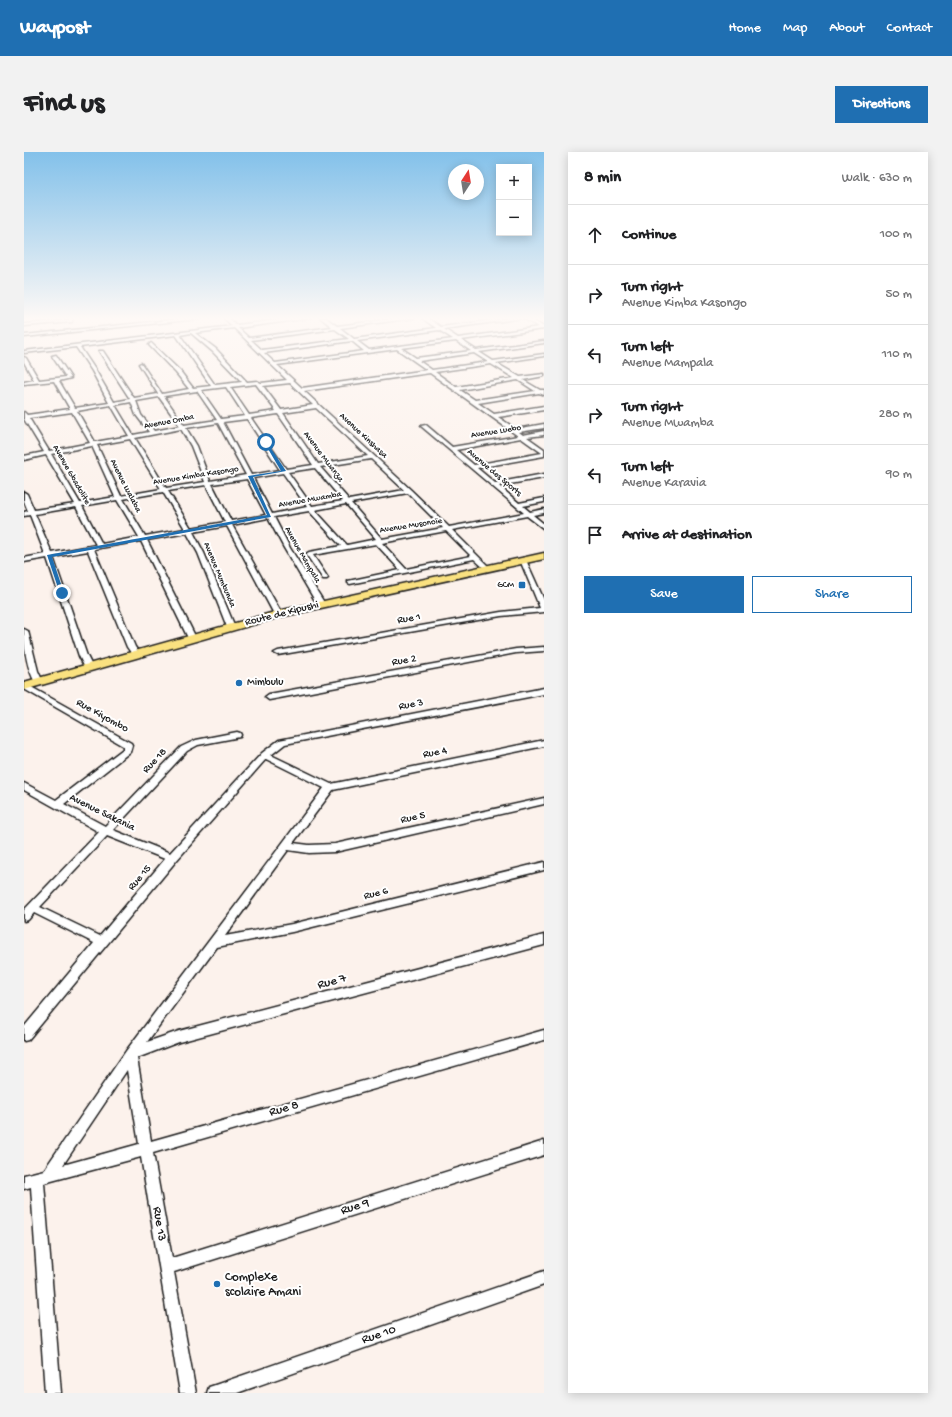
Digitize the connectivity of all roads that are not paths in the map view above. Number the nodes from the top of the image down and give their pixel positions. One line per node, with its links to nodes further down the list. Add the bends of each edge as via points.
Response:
1 (34, 376): 16 (street)
2 (68, 376): 15 (street, via 69,378)
3 (96, 376): 30 (street, Avenue Mumbunda)
4 (117, 376): 28 (street)
5 (148, 376): 27 (street)
6 (182, 376): 24 (street, Avenue Mampala)
7 (206, 376): 22 (street)
8 (238, 376): 19 (street)
9 (286, 376): 17 (street, Avenue Kinshasa)
10 (397, 376): 25 (street)
11 (437, 376): 23 (street)
12 (515, 376): 14 (street)
13 (539, 376): 14 (street)
14 (520, 379): 23 (street); 26 (street)
15 (56, 380): 16 (street); 33 (street, Avenue Lualaba)
16 (37, 381): 18 (street)
17 (291, 381): 20 (street); 25 (street, Avenue Kinshasa)
18 (24, 383)
19 (245, 383): 20 (street); 21 (street)
20 (258, 384): 34 (street, Avenue Mwanza)
21 (228, 385): 22 (street); 37 (street)
22 (214, 387): 24 (street)
23 (456, 389): 29 (street)
24 (195, 390): 27 (street); 38 (street, Avenue Mampala)
25 (300, 390): 31 (street, Avenue Kinshasa)
26 (543, 392): 29 (street)
27 (161, 396): 28 (street); 41 (street)
28 (133, 400): 30 (street); 43 (street)
29 (474, 402): 36 (street)
30 (113, 404): 33 (street); 46 (street, Avenue Mumbunda)
31 (318, 406): 34 (street, Avenue Omba); 51 (street, Avenue Kinshasa)
32 (544, 408): 36 (street)
33 (74, 410): 35 (street); 47 (street, Avenue Lualaba)
34 (279, 412): 37 (street, Avenue Omba); 53 (street, Avenue Mwanza)
35 (25, 416): 49 (street, Avenue Gbadolite)
36 (493, 416): 42 (street)
37 (248, 417): 38 (street, Avenue Omba); 55 (street)
38 (220, 421): 41 (street, Avenue Omba); 56 (street, Avenue Mampala)
39 (424, 426): 48 (street, Avenue des Sports)
40 (544, 426): 42 (street, Avenue Luebo)
41 (184, 427): 43 (street, Avenue Omba); 58 (street)
42 (515, 431): 45 (street)
43 (153, 433): 46 (street, Avenue Omba)
44 (544, 433): 45 (street, Avenue Luebo)
45 (522, 437): 48 (street, Avenue Luebo); 50 (street)
46 (132, 438): 47 (street, Avenue Omba); 60 (street, Avenue Mumbunda)
47 (94, 444): 49 (street, Avenue Omba); 63 (street, Avenue Lualaba)
48 (450, 448): 54 (street, Avenue des Sports)
49 (48, 453): 52 (street, Avenue Omba); 66 (street, Avenue Gbadolite)
50 (544, 453): 54 (street)
51 (372, 457): 53 (street, Avenue Kimba Kasongo); 61 (street, Avenue Kinshasa)
52 (24, 458)
53 (317, 467): 55 (street, Avenue Kimba Kasongo); 65 (street, Avenue Mwanza)
54 (473, 467): 59 (street, Avenue des Sports)
55 (284, 471): 56 (street, Avenue Kimba Kasongo); 68 (street)
56 (250, 476): 58 (street, Avenue Kimba Kasongo); 72 (street, Avenue Mampala)
57 (544, 476): 59 (street)
58 (208, 483): 60 (street, Avenue Kimba Kasongo); 73 (street)
59 (494, 484): 67 (street, Avenue des Sports)
60 (165, 490): 63 (street, Avenue Kimba Kasongo); 75 (street, Avenue Mumbunda)
61 (409, 491): 65 (street, Avenue Mwamba); 76 (street, Avenue Kinshasa)
62 (24, 494): 70 (street)
63 (119, 498): 66 (street, Avenue Kimba Kasongo); 77 (street, Avenue Lualaba)
64 (544, 500): 67 (street)
65 (347, 502): 68 (street, Avenue Mwamba); 78 (street, Avenue Mwanza)
66 (78, 504): 70 (street, Avenue Kimba Kasongo); 79 (street, Avenue Gbadolite)
67 (518, 505): 71 (street, Avenue des Sports)
68 (311, 509): 72 (street, Avenue Mwamba); 80 (street)
69 (544, 511): 71 (street, Avenue Musonoïe)
70 (28, 513): 82 (street)
71 (528, 514): 74 (street, Avenue des Sports); 76 (street, Avenue Musonoïe)
72 (270, 516): 73 (street, Avenue Mwamba); 91 (street, Avenue Mampala)
73 (228, 524): 75 (street, Avenue Mwamba); 93 (street)
74 (544, 528)
75 (189, 530): 77 (street, Avenue Mwamba); 94 (street, Avenue Mumbunda)
76 (447, 530): 78 (street, Avenue Musonoïe); 83 (street, Avenue Kinshasa)
77 (143, 539): 79 (street, Avenue Mwamba); 96 (street, Avenue Lualaba)
78 (378, 540): 80 (street, Avenue Musonoïe); 88 (street, Avenue Mwanza)
79 (100, 546): 81 (street, Avenue Mwamba)
80 (346, 547): 89 (street, Avenue Musonoïe, via 309,554)
81 (90, 548): 82 (street, Avenue Mwamba); 99 (street, via 131,647)
82 (49, 556): 85 (street, Avenue Mwamba); 100 (street)
83 (475, 556): 87 (street, Avenue Kinshasa); 88 (street)
84 (544, 556): 86 (highway, Route de Kipushi)
85 (24, 560)
86 (523, 560): 87 (highway, Route de Kipushi); 92 (street)
87 (487, 568): 91 (highway, Route de Kipushi)
88 (404, 570): 90 (street)
89 (325, 578)
90 (350, 582)
91 (320, 604): 93 (highway, Route de Kipushi)
92 (544, 609): 98 (street, Rue 1)
93 (278, 614): 94 (highway, Route de Kipushi)
94 (231, 627): 96 (highway, Route de Kipushi)
95 (24, 631): 101 (street)
96 (192, 638): 99 (highway, Route de Kipushi)
97 (544, 649): 104 (street, Rue 2, via 516,651)
98 (278, 653)
99 (137, 655): 100 (highway, Route de Kipushi)
100 (89, 668): 101 (highway, Route de Kipushi)
101 (39, 682): 102 (highway, Route de Kipushi)
102 (24, 686): 112 (street, Rue Kiyombo, via 128,745 127,750)
103 (544, 691): 106 (street, Rue 3)
104 (269, 697)
105 (237, 735): 113 (street, Rue 18, via 184,749)
106 (282, 742): 108 (street, Rue 15)
107 (544, 743): 110 (street, Rue 4)
108 (266, 755): 110 (street); 115 (street, Rue 15)
109 (24, 786): 112 (street, Avenue Sakania)
110 (330, 787): 114 (street)
111 (544, 801): 114 (street, Rue 5, via 335,848 309,849)
112 (57, 804): 113 (street, Avenue Sakania)
113 (106, 830): 115 (street, Avenue Sakania); 117 (street, Rue 18)
114 (286, 846): 121 (street)
115 (172, 858): 120 (street, Rue 15)
116 (544, 866): 121 (street, Rue 6, via 292,928)
117 (33, 908): 118 (street, Rue 18); 120 (street)
118 (24, 917)
119 (544, 940): 124 (street, Rue 7, via 174,1037)
120 (102, 942): 123 (street, Rue 15)
121 (214, 943): 124 (street)
122 (544, 1035): 126 (street, Rue 8)
123 (24, 1036)
124 (130, 1055): 126 (street, Rue 13); 127 (street)
125 (544, 1148): 128 (street, Rue 9)
126 (146, 1149): 127 (street, Rue 8); 128 (street, Rue 13)
127 (37, 1178): 130 (street)
128 (166, 1267): 131 (street, Rue 13)
129 (544, 1278): 132 (street, Rue 10)
130 (53, 1393)
131 (188, 1393)
132 (215, 1393)

